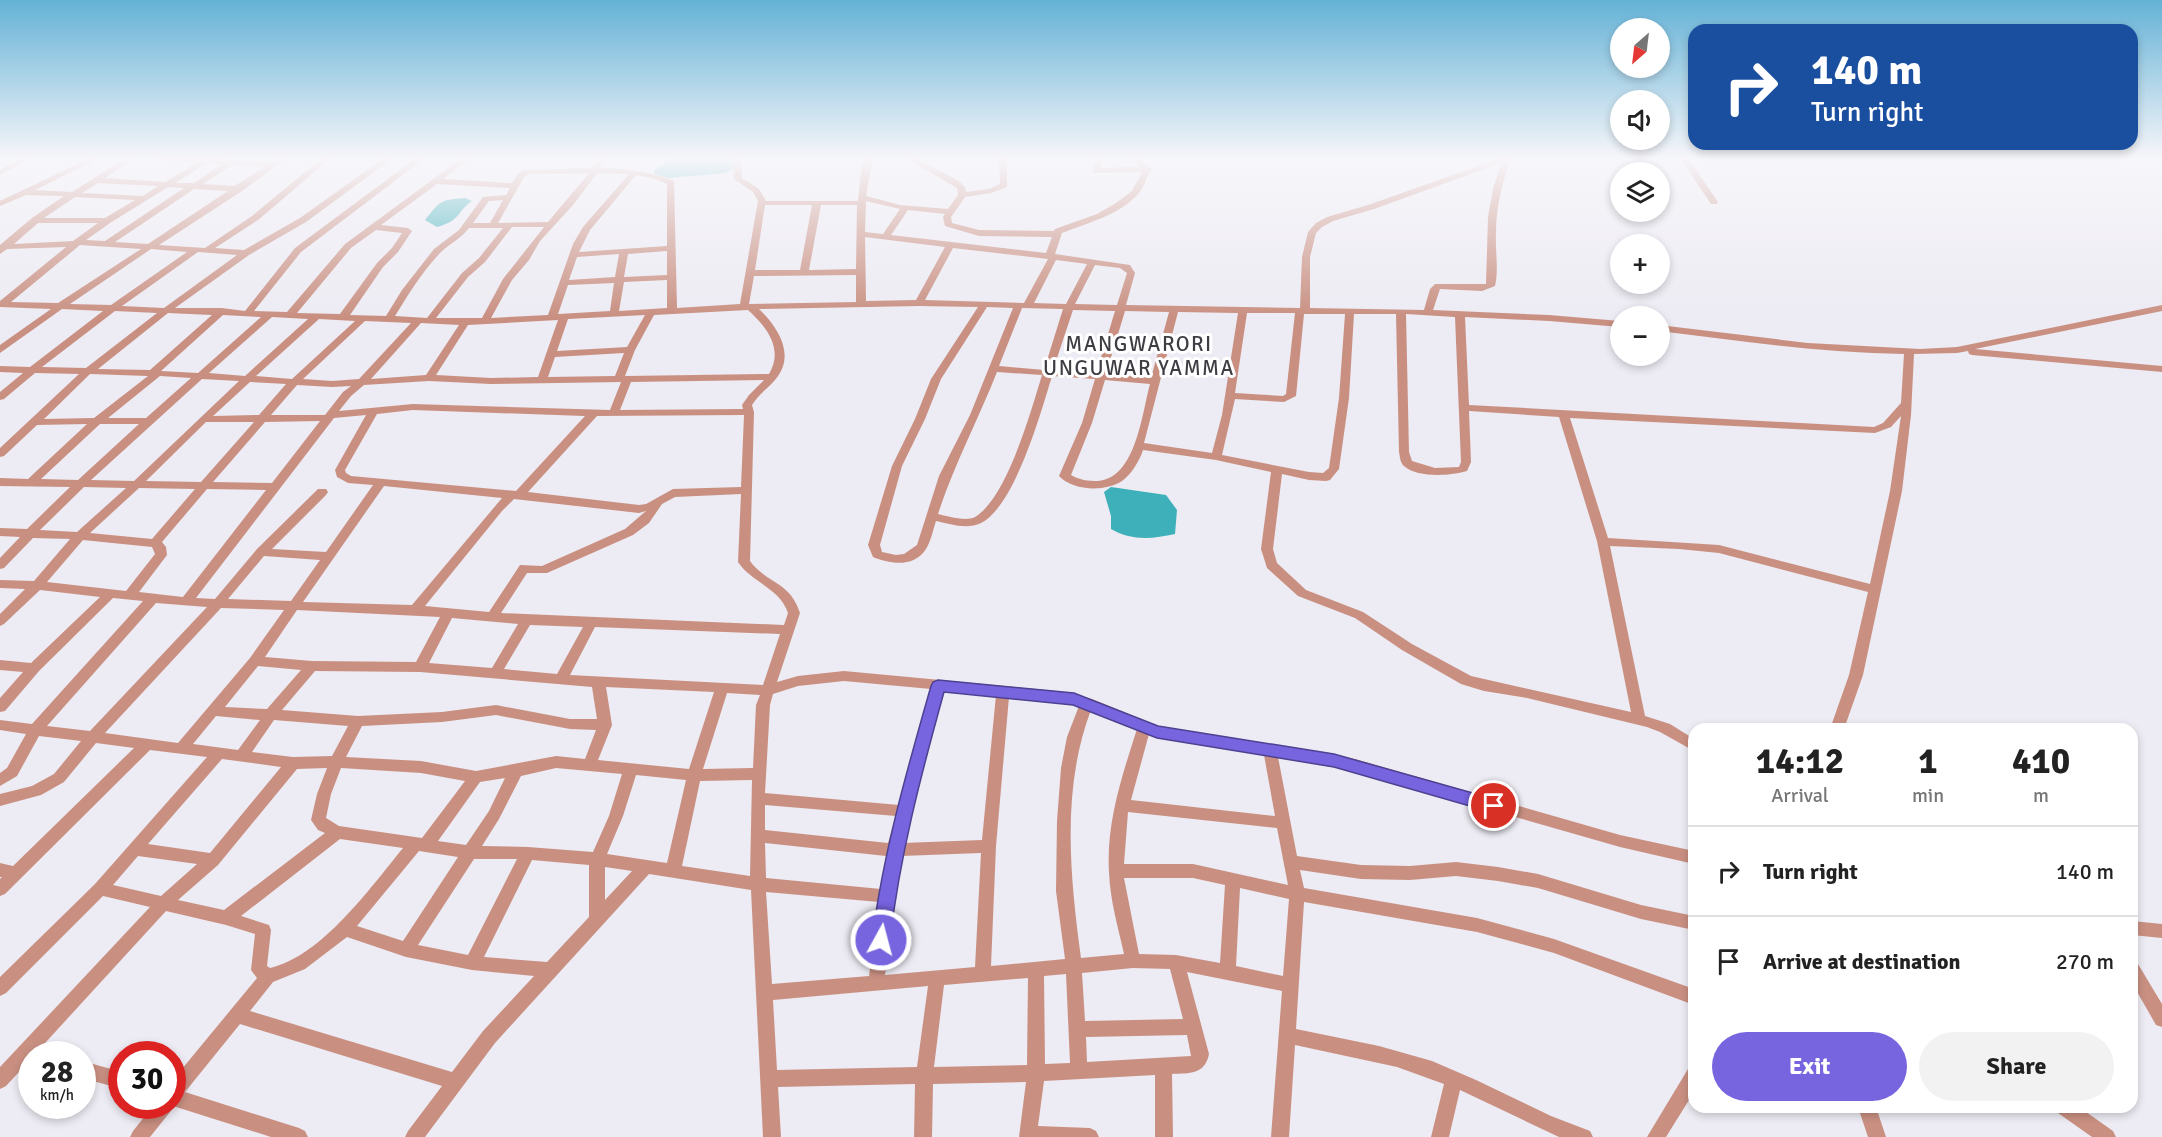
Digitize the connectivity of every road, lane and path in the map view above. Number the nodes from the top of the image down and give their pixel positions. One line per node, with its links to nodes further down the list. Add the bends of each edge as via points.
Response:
1 (48, 211): 23 (street)
2 (122, 211): 24 (street)
3 (156, 211): 34 (street)
4 (206, 211): 36 (street)
5 (263, 211): 39 (street)
6 (315, 211): 41 (street)
7 (349, 211): 72 (street, via 297,250)
8 (395, 211): 29 (street)
9 (478, 211): 28 (street)
10 (501, 211): 26 (street)
11 (562, 211): 25 (street)
12 (601, 211): 42 (street, via 586,229)
13 (671, 211): 38 (street)
14 (761, 211): 46 (street)
15 (816, 211): 47 (street)
16 (863, 211): 30 (street)
17 (903, 211): 32 (street)
18 (942, 211): 22 (street)
19 (1109, 211): 31 (street)
20 (1357, 211): 66 (street, via 1330,219 1312,232 1306,257)
21 (1491, 211): 71 (street, via 1490,286 1438,286)
22 (950, 212): 31 (street, via 948,224 960,230)
23 (35, 220): 24 (street); 37 (street)
24 (107, 221): 33 (street)
25 (551, 224): 27 (street); 85 (street, via 508,279)
26 (493, 225): 27 (street); 28 (street)
27 (510, 225): 83 (street)
28 (467, 226): 82 (street, via 437,251)
29 (375, 227): 74 (street, via 337,257); 78 (street, via 408,231)
30 (862, 234): 32 (street); 45 (street)
31 (1055, 234): 43 (street)
32 (885, 237): 35 (street)
33 (76, 243): 34 (street); 37 (street); 57 (street)
34 (108, 243): 36 (street)
35 (951, 244): 43 (street); 52 (street)
36 (151, 247): 39 (street); 54 (street)
37 (1, 248)
38 (672, 248): 40 (street); 48 (street)
39 (202, 250): 41 (street); 59 (street)
40 (624, 251): 42 (street); 49 (street)
41 (246, 253): 62 (street)
42 (573, 255): 50 (street)
43 (1052, 257): 44 (street); 55 (street)
44 (1092, 262): 56 (street); 60 (street, via 1121,265 1130,270)
45 (861, 272): 47 (street); 51 (street)
46 (750, 273): 47 (street); 58 (street)
47 (804, 273)
48 (672, 277): 49 (street); 64 (street)
49 (618, 280): 50 (street); 75 (street)
50 (563, 283): 81 (street)
51 (861, 303): 52 (street); 58 (street)
52 (919, 303): 53 (street)
53 (985, 304): 55 (street); 141 (street, via 936,379 897,466 874,545 877,554 894,560 918,553)
54 (62, 305): 57 (street); 59 (street); 88 (street)
55 (1024, 305): 56 (street); 94 (street)
56 (1069, 306): 60 (street); 99 (street)
57 (1, 307)
58 (748, 307): 64 (street); 101 (street, via 766,319 779,345 781,362)
59 (113, 308): 62 (street); 96 (street)
60 (1120, 308): 63 (street); 103 (street)
61 (2162, 308): 90 (street)
62 (168, 309): 68 (street); 97 (street)
63 (1174, 309): 65 (street); 107 (street)
64 (672, 310): 70 (street)
65 (1243, 310): 66 (street); 110 (street)
66 (1303, 310): 67 (street); 110 (street, via 1291,396)
67 (1350, 310): 69 (street); 128 (street, via 1334,469 1326,477)
68 (222, 311): 72 (street); 98 (street)
69 (1401, 311): 71 (street); 113 (street, via 1407,463 1422,469 1463,469)
70 (651, 312): 75 (street); 89 (street)
71 (1428, 312): 76 (street)
72 (248, 313): 73 (street)
73 (270, 314): 74 (street); 100 (street)
74 (291, 314): 77 (street)
75 (614, 314): 79 (street)
76 (1460, 314): 86 (street); 113 (street)
77 (317, 316): 78 (street); 104 (street)
78 (344, 316): 80 (street)
79 (564, 317): 81 (street); 92 (street)
80 (363, 318): 82 (street); 109 (street)
81 (552, 318): 85 (street)
82 (389, 319): 83 (street)
83 (424, 320): 84 (street); 108 (street)
84 (465, 321): 85 (street); 102 (street)
85 (485, 321)
86 (1610, 323)
87 (1670, 329): 91 (street)
88 (0, 350)
89 (630, 350): 92 (street); 106 (street)
90 (1957, 350): 91 (street); 95 (street)
91 (1909, 352): 112 (street)
92 (551, 354): 105 (street)
93 (0, 369): 96 (street)
94 (995, 369): 99 (street); 141 (street, via 945,476)
95 (2162, 369)
96 (30, 371): 97 (street); 111 (street)
97 (87, 372): 98 (street); 124 (street)
98 (152, 372): 100 (street); 122 (street, via 157,374)
99 (1049, 374): 103 (street); 141 (street, via 1022,449 989,511 971,522)
100 (197, 377): 104 (street); 123 (street)
101 (772, 377): 106 (street); 115 (street, via 749,400)
102 (429, 378): 105 (street); 108 (street)
103 (1100, 378): 107 (street); 125 (street, via 1065,476 1078,482 1112,482 1124,473)
104 (247, 380): 109 (street); 120 (street)
105 (542, 380): 106 (street)
106 (623, 380): 117 (street)
107 (1155, 381): 125 (street)
108 (362, 382): 109 (street); 119 (street)
109 (293, 383): 121 (street)
110 (1230, 396): 127 (street)
111 (0, 397)
112 (1906, 403): 118 (street, via 1887,425 1875,430); 152 (street, via 1896,491)
113 (1463, 408): 118 (street)
114 (373, 412): 116 (street, via 423,407); 119 (street); 131 (street, via 340,470 348,479)
115 (750, 412): 117 (street); 136 (street)
116 (594, 413): 117 (street); 139 (street)
117 (614, 413)
118 (1564, 415): 145 (street)
119 (329, 417): 121 (street); 135 (street)
120 (203, 419): 121 (street); 133 (street)
121 (263, 419): 134 (street)
122 (98, 421): 123 (street); 124 (street); 130 (street)
123 (148, 421): 132 (street)
124 (33, 422): 126 (street)
125 (1140, 446): 127 (street)
126 (0, 454)
127 (1216, 457): 128 (street)
128 (1277, 470): 182 (street, via 1269,517 1269,557 1271,565 1302,593 1359,615 1466,680)
129 (5, 482): 130 (street); 137 (street)
130 (30, 483): 132 (street)
131 (380, 484): 139 (street); 148 (street)
132 (80, 485): 133 (street); 143 (street)
133 (136, 485): 134 (street); 144 (street)
134 (205, 486): 135 (street); 146 (street)
135 (274, 486): 156 (street)
136 (747, 490): 140 (street, via 673,493); 165 (street, via 744,562 788,597 794,613)
137 (0, 492)
138 (322, 492): 147 (street)
139 (515, 495): 140 (street, via 639,509); 159 (street, via 464,548)
140 (658, 502): 161 (street, via 645,520 629,532 543,570 524,568)
141 (932, 517)
142 (0, 532): 143 (street)
143 (29, 533): 144 (street); 149 (street)
144 (80, 536): 146 (street); 151 (street)
145 (1603, 541): 152 (street, via 1719,549); 182 (street)
146 (155, 543): 154 (street, via 161,555)
147 (261, 552): 148 (street); 157 (street)
148 (327, 556): 158 (street)
149 (0, 565)
150 (0, 584): 151 (street)
151 (37, 585): 153 (street); 163 (street)
152 (1874, 589): 184 (street, via 1856,675)
153 (111, 593): 154 (street); 170 (street)
154 (130, 595): 155 (street)
155 (153, 598): 156 (street); 188 (street)
156 (186, 602): 157 (street)
157 (219, 602): 158 (street); 189 (street)
158 (291, 607): 159 (street); 166 (street)
159 (415, 610): 160 (street)
160 (448, 614): 161 (street); 169 (street)
161 (492, 617): 162 (street)
162 (526, 620): 164 (street); 171 (street)
163 (0, 621)
164 (592, 621): 165 (street); 172 (street)
165 (787, 630): 176 (street)
166 (255, 661): 168 (street); 180 (street)
167 (0, 665): 170 (street)
168 (312, 666): 169 (street); 181 (street)
169 (420, 667): 171 (street)
170 (34, 668): 179 (street)
171 (495, 674): 172 (street)
172 (561, 680): 173 (street)
173 (598, 682): 175 (street); 186 (street)
174 (938, 686): 176 (street, via 844,676 798,681); 177 (street); 208 (street)
175 (723, 687): 176 (street); 203 (street)
176 (769, 690): 202 (street, via 763,705)
177 (1003, 691): 178 (street); 213 (street)
178 (1087, 703): 187 (street); 244 (street, via 1074,737 1064,821 1064,891)
179 (0, 707)
180 (213, 711): 181 (street); 192 (street)
181 (269, 717): 183 (street); 195 (street)
182 (1639, 720): 190 (street, via 1665,728)
183 (358, 721): 186 (street, via 496,710 570,724); 196 (street)
184 (1839, 723)
185 (0, 725): 188 (street)
186 (605, 725): 198 (street)
187 (1144, 727): 193 (street); 207 (street)
188 (36, 729): 189 (street); 201 (street)
189 (92, 738): 191 (street); 206 (street, via 59,778 36,791)
190 (1688, 742)
191 (147, 744): 192 (street); 226 (street)
192 (182, 748): 194 (street)
193 (1270, 750): 209 (street); 218 (street, via 1355,765)
194 (218, 754): 195 (street); 214 (street)
195 (241, 757): 197 (street)
196 (335, 762): 197 (street); 204 (street, via 421,767); 210 (street, via 318,820)
197 (293, 763): 220 (street)
198 (589, 765): 199 (street); 200 (street, via 550,762)
199 (631, 768): 203 (street); 219 (street)
200 (516, 771): 204 (street); 216 (street, via 505,798)
201 (4, 774)
202 (760, 774): 203 (street); 205 (street)
203 (694, 775): 225 (street)
204 (476, 777): 212 (street)
205 (758, 798): 208 (street); 211 (street)
206 (0, 800)
207 (1121, 805): 209 (street); 224 (street)
208 (903, 811): 215 (street)
209 (1285, 823): 221 (street)
210 (338, 832): 212 (street); 234 (street)
211 (758, 836): 215 (street); 228 (street)
212 (421, 844): 216 (street); 237 (street)
213 (989, 846): 215 (street); 248 (street)
214 (135, 849): 220 (street); 230 (street)
215 (894, 850): 232 (street)
216 (468, 852): 217 (street); 240 (street)
217 (528, 853): 219 (street); 243 (street)
218 (1688, 857)
219 (597, 859): 222 (street); 235 (street)
220 (213, 860): 233 (street)
221 (1292, 862): 231 (street); 236 (street, via 1361,872 1456,869 1498,874)
222 (644, 868): 225 (street); 235 (street)
223 (0, 870): 226 (street)
224 (1116, 871): 227 (street, via 1193,871); 241 (street)
225 (674, 872): 228 (street)
226 (16, 873): 229 (street)
227 (1233, 881): 231 (street); 247 (street)
228 (758, 884): 232 (street); 255 (street)
229 (0, 889)
230 (100, 889): 233 (street); 254 (street)
231 (1297, 894): 253 (street); 256 (street, via 1477,925 1554,946)
232 (887, 896): 252 (street)
233 (164, 903): 234 (street); 262 (street)
234 (226, 918): 249 (street, via 263,930 259,970)
235 (597, 920): 245 (street)
236 (1688, 922)
237 (345, 928): 240 (street); 249 (street, via 290,969)
238 (2138, 929): 239 (street)
239 (2162, 931)
240 (406, 950): 243 (street)
241 (1133, 961): 242 (street); 244 (street)
242 (1176, 962): 247 (street); 259 (street)
243 (472, 963): 245 (street)
244 (1074, 967): 246 (street); 260 (street)
245 (549, 970): 272 (street)
246 (1036, 970): 248 (street); 266 (street)
247 (1228, 971): 253 (street)
248 (983, 974): 250 (street)
249 (268, 976): 257 (street)
250 (937, 978): 252 (street); 267 (street)
251 (2138, 979): 258 (street)
252 (876, 984): 255 (street)
253 (1292, 985): 261 (street)
254 (0, 988)
255 (763, 993): 269 (street)
256 (1688, 994)
257 (237, 1015): 268 (street); 272 (street)
258 (2162, 1019)
259 (1194, 1027): 260 (street); 264 (street, via 1199,1060)
260 (1077, 1029): 265 (street)
261 (1288, 1035): 271 (street, via 1411,1063); 286 (street)
262 (41, 1041)
263 (18, 1064): 270 (street)
264 (1163, 1066): 265 (street); 285 (street)
265 (1079, 1070): 266 (street)
266 (1036, 1073): 267 (street); 278 (street)
267 (924, 1076): 269 (street); 283 (street)
268 (186, 1079)
269 (768, 1079): 282 (street)
270 (0, 1080)
271 (1454, 1080): 287 (street); 288 (street, via 1538,1121)
272 (454, 1081): 281 (street)
273 (1688, 1085): 289 (street)
274 (186, 1101): 280 (street)
275 (1869, 1113): 290 (street)
276 (2073, 1113): 291 (street)
277 (153, 1119): 279 (street)
278 (1028, 1136): 284 (street)
279 (138, 1137)
280 (298, 1137)
281 (414, 1137)
282 (772, 1137)
283 (923, 1137)
284 (1090, 1137)
285 (1164, 1137)
286 (1280, 1137)
287 (1440, 1137)
288 (1584, 1137)
289 (1656, 1137)
290 (1877, 1137)
291 (2107, 1137)

